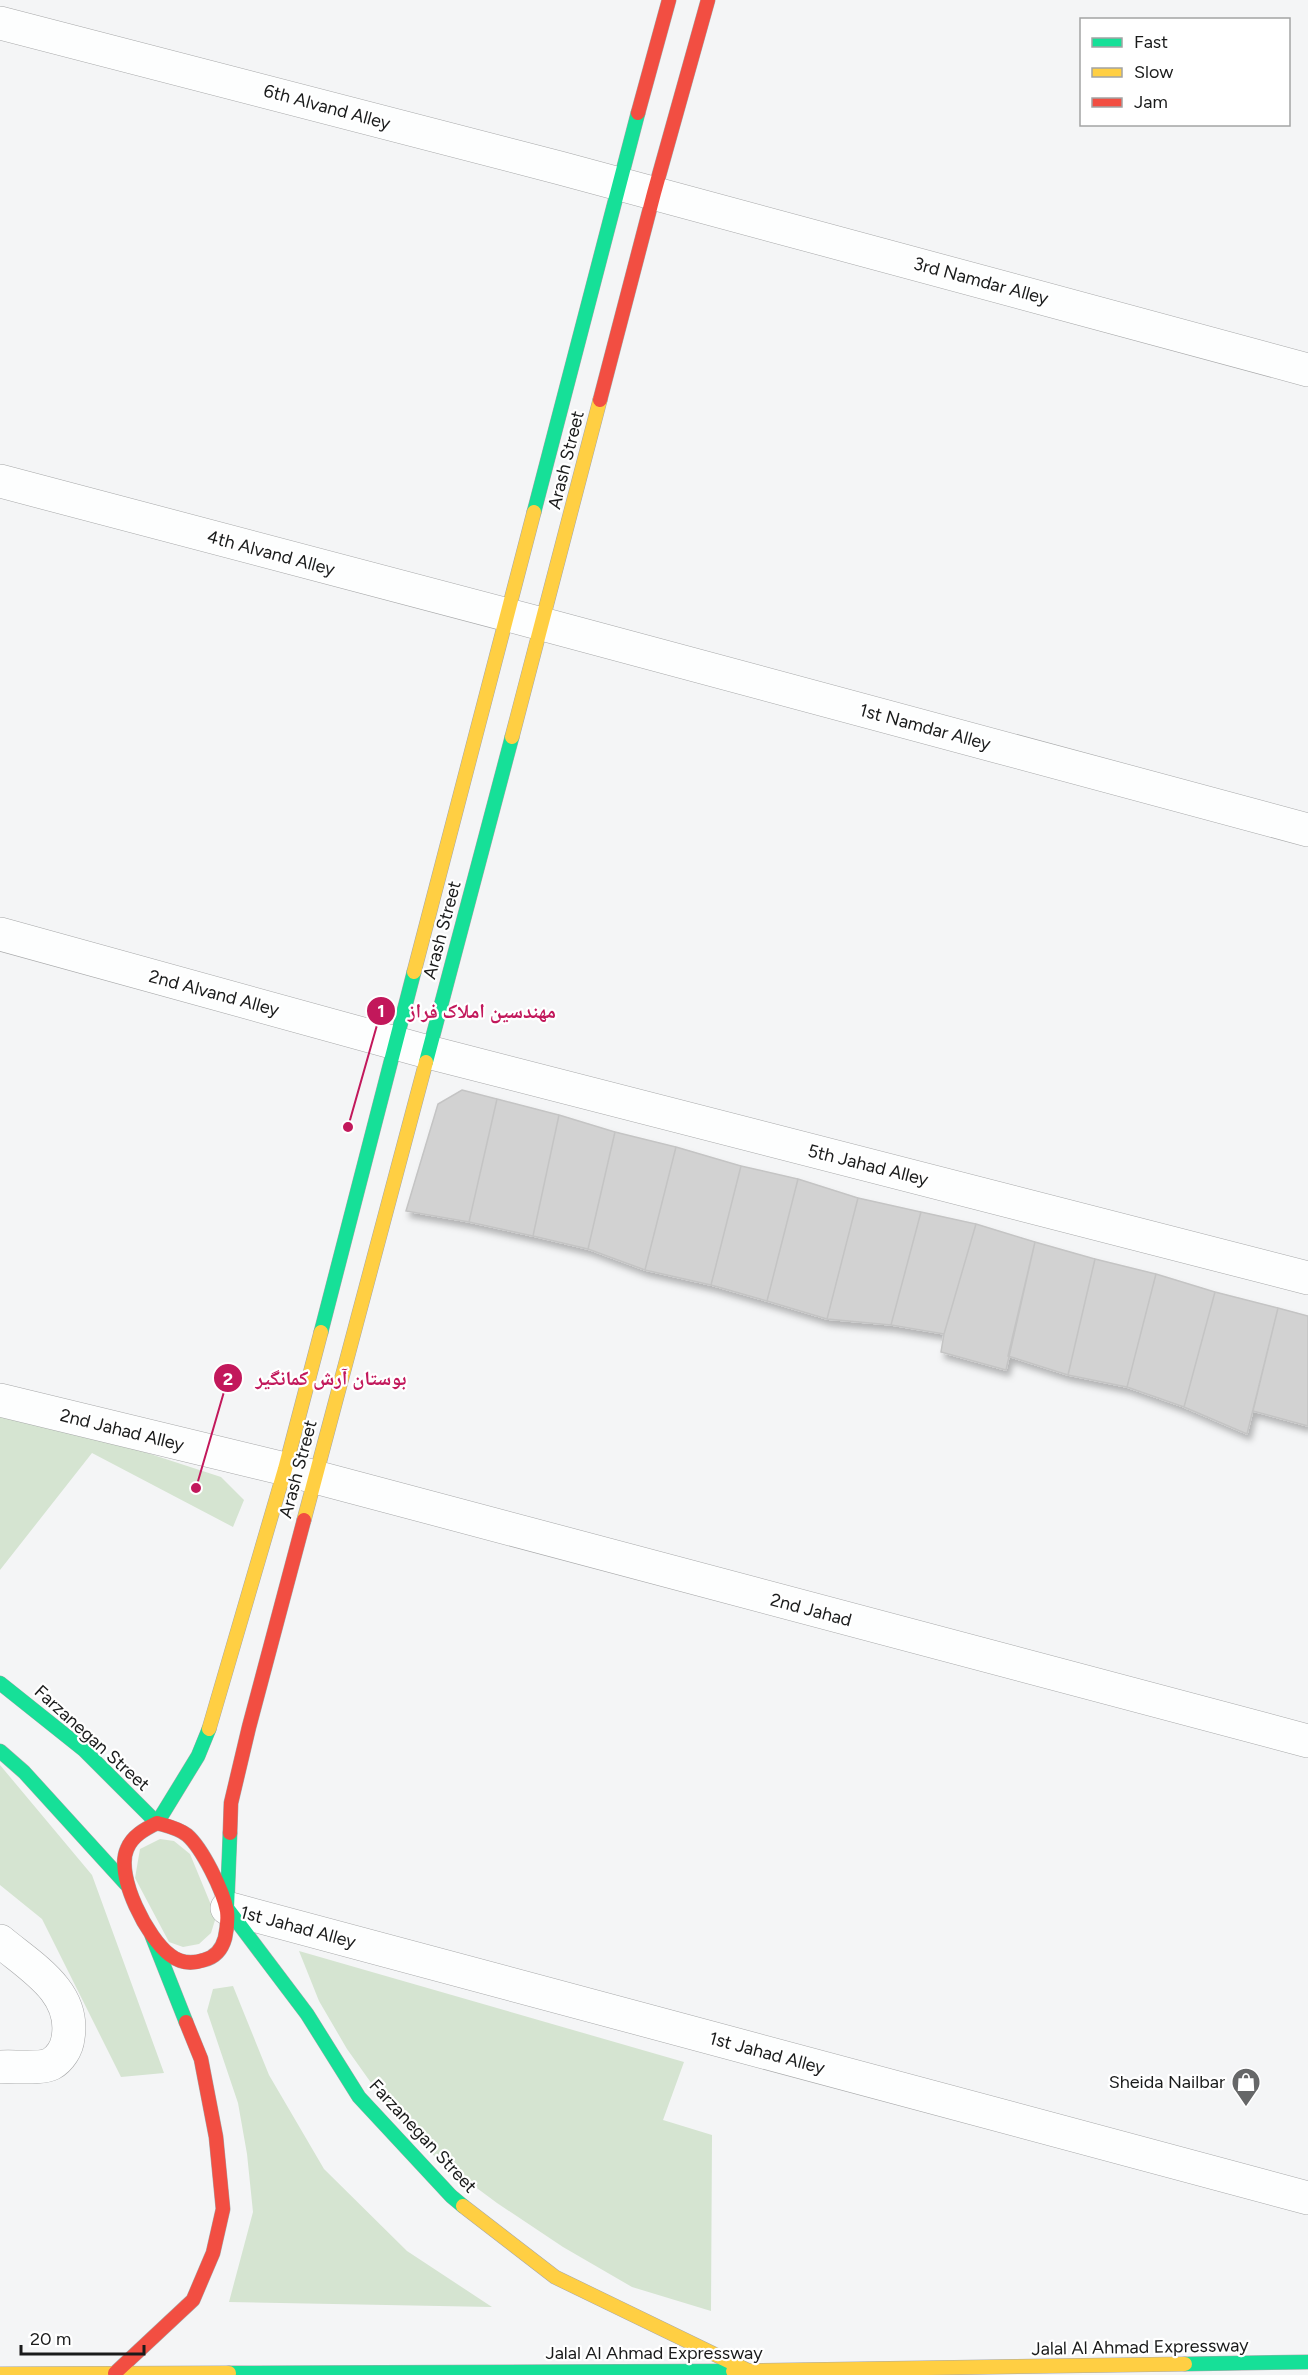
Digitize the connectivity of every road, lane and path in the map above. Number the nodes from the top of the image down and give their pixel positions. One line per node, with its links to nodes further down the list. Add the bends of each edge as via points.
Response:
1 (669, 0): 4 (main road, Arash Street)
2 (708, 0): 5 (main road, Arash Street)
3 (0, 22): 4 (street, 6th Alvand Alley)
4 (619, 183): 5 (street, 6th Alvand Alley); 8 (main road, Arash Street)
5 (654, 193): 6 (street, 3rd Namdar Alley); 9 (main road, Arash Street)
6 (1308, 369)
7 (0, 481): 8 (street, 4th Alvand Alley)
8 (508, 616): 9 (street, 4th Alvand Alley); 12 (main road, Arash Street)
9 (542, 624): 10 (street, 1st Namdar Alley); 13 (main road, Arash Street)
10 (1308, 830)
11 (0, 934): 12 (street, 2nd Alvand Alley)
12 (398, 1043): 13 (street, 2nd Alvand Alley); 16 (main road, Arash Street)
13 (429, 1052): 14 (street, 5th Jahad Alley); 16 (main road, Arash Street)
14 (1308, 1278)
15 (0, 1400): 16 (street, 2nd Jahad Alley)
16 (300, 1473): 18 (street, 2nd Jahad); 20 (main road, Arash Street, via 214,1718 198,1756); 22 (main road, Arash Street, via 231,1803)
17 (0, 1683): 20 (main road, Farzanegan Street, via 84,1750)
18 (1308, 1741)
19 (0, 1751): 21 (main road)
20 (157, 1823): 21 (main road, via 130,1842 124,1859); 22 (main road, via 187,1835 200,1852)
21 (126, 1884): 23 (main road)
22 (227, 1908): 23 (main road, via 226,1936 222,1948 212,1958 183,1962 167,1954); 26 (street, 1st Jahad Alley); 28 (main road, Farzanegan Street, via 307,2014 359,2097 451,2196 555,2277)
23 (152, 1936): 29 (main road, via 201,2059 216,2137 223,2209 213,2253 193,2300)
24 (0, 1941): 25 (street, via 57,1990 68,2007 70,2026 68,2043 61,2056 49,2065)
25 (0, 2067)
26 (1308, 2198)
27 (1308, 2362): 28 (main road, Jalal Al Ahmad Expressway)
28 (749, 2371): 29 (main road, Jalal Al Ahmad Expressway)
29 (115, 2373): 30 (main road, Jalal Al Ahmad Expressway)
30 (0, 2374)

